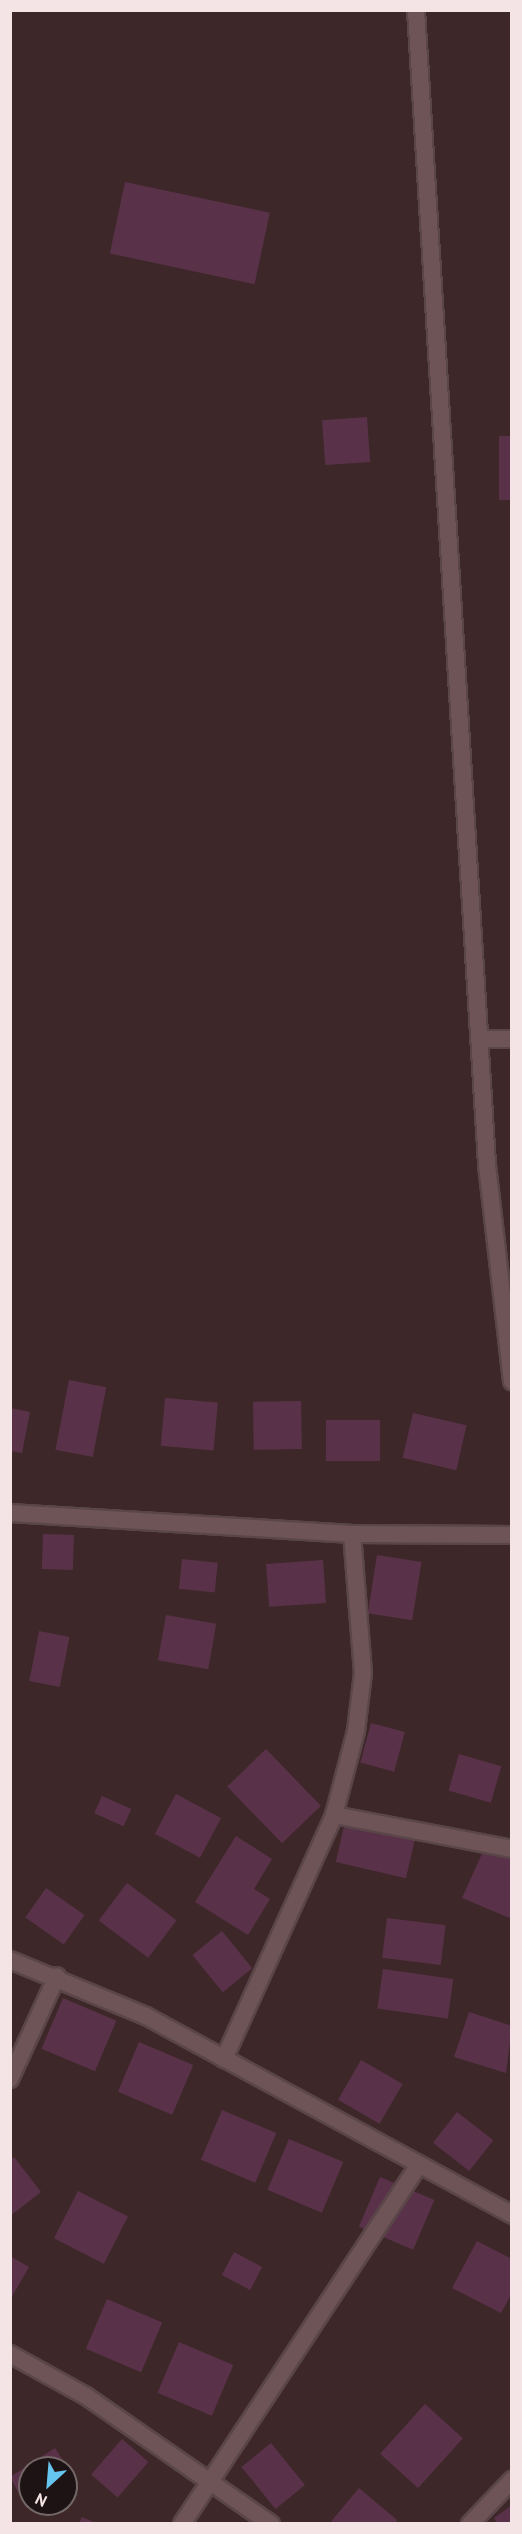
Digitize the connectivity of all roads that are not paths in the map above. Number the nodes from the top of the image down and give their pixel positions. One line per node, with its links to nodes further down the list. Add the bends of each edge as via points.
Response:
1 (416, 10): 2 (street)
2 (479, 1039): 3 (street); 4 (street, via 487,1165)
3 (512, 1039)
4 (512, 1382)
5 (10, 1513): 6 (street)
6 (352, 1534): 7 (street); 8 (street, via 363,1673 356,1731)
7 (512, 1535)
8 (334, 1815): 9 (street); 12 (street)
9 (512, 1849)
10 (10, 1960): 11 (street)
11 (57, 1976): 12 (street, via 147,2016); 13 (street)
12 (224, 2059): 14 (street)
13 (10, 2079)
14 (418, 2166): 15 (street); 17 (street)
15 (512, 2215)
16 (10, 2354): 17 (street, via 86,2396)
17 (211, 2477): 19 (street); 20 (street)
18 (512, 2480): 21 (street)
19 (182, 2523)
20 (271, 2523)
21 (470, 2523)

